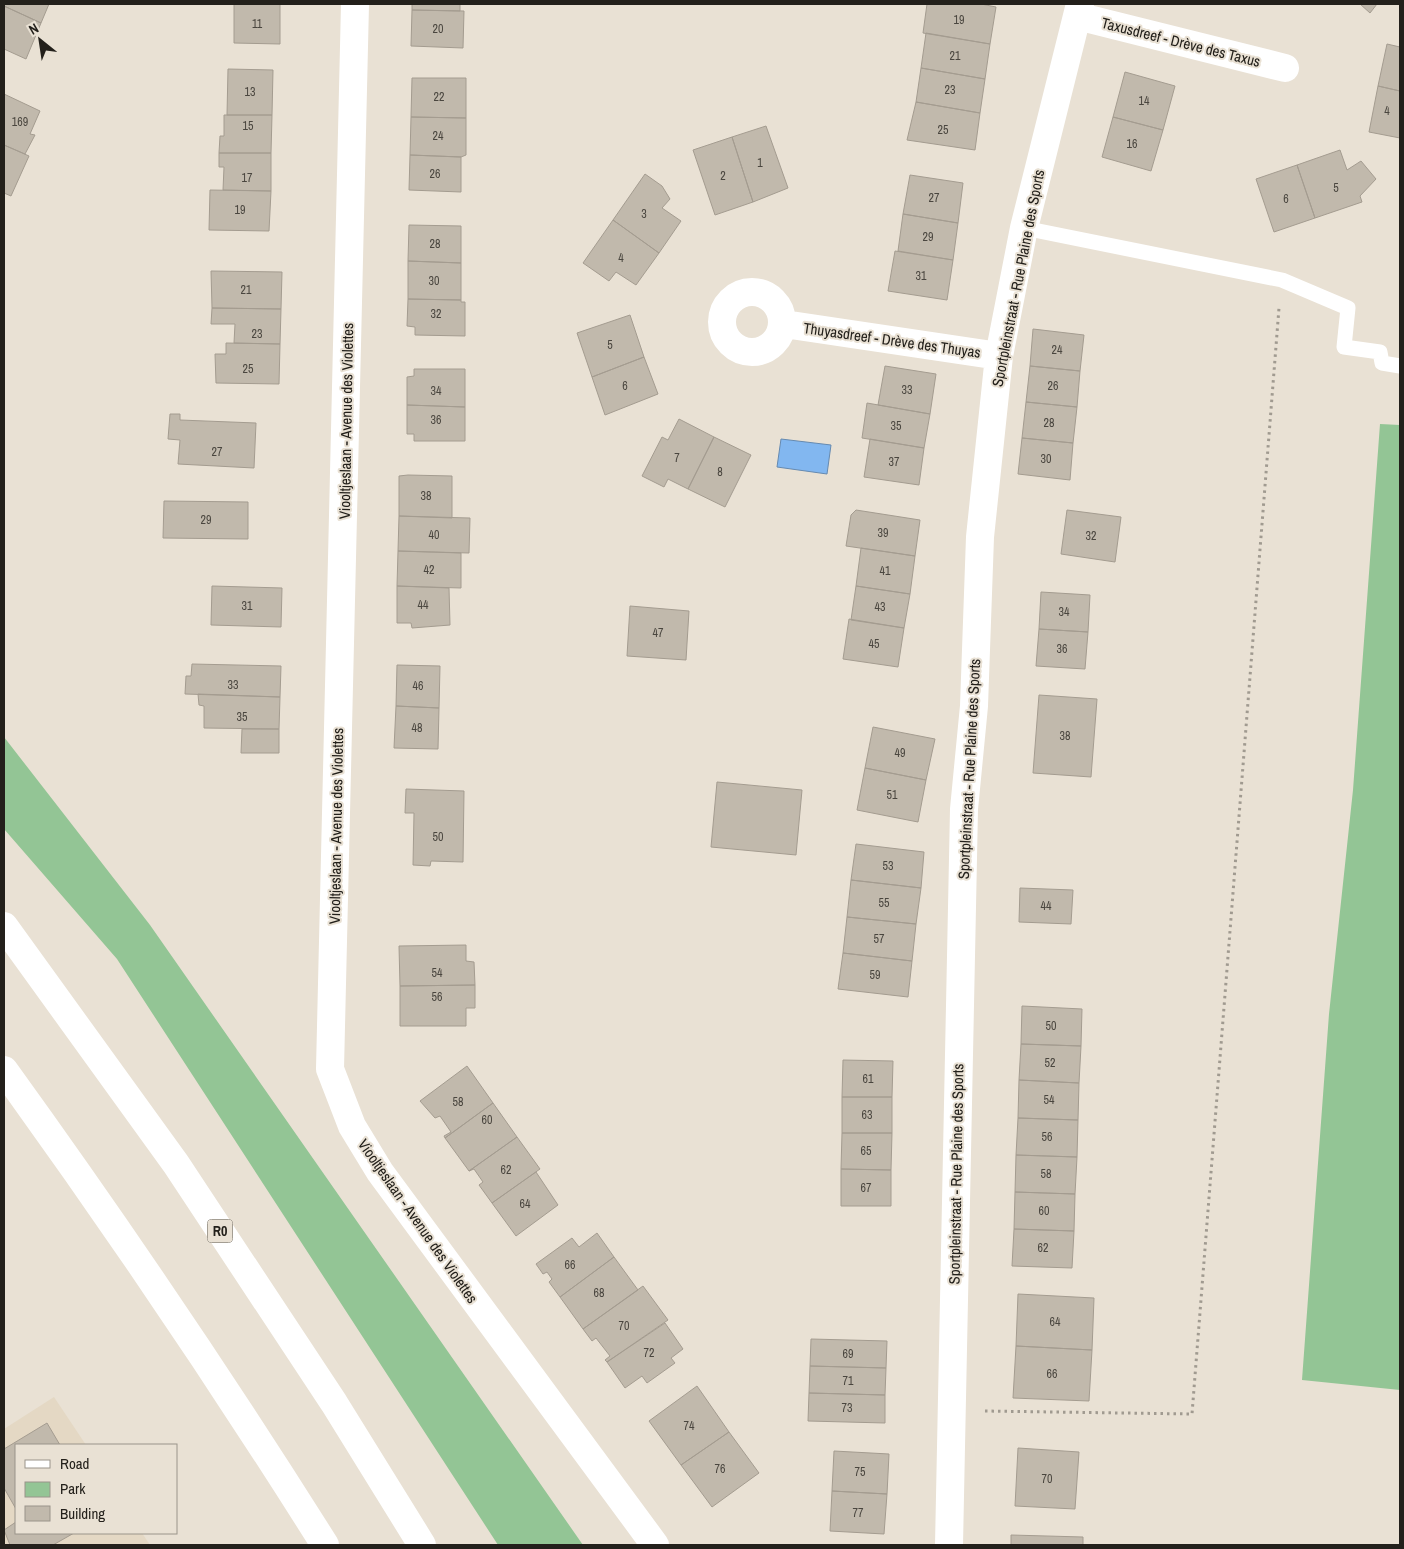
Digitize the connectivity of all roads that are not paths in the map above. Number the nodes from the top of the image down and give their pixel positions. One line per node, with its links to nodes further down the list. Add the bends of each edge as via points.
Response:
1 (355, 4): 12 (main road, Viooltjeslaan - Avenue des Violettes, via 330,1069 352,1126 380,1172)
2 (1079, 10): 3 (main road, Taxusdreef - Drève des Taxus); 4 (main road, Sportpleinstraat - Rue Plaine des Sports)
3 (1285, 68)
4 (1024, 228): 6 (main road, Sportpleinstraat - Rue Plaine des Sports); 7 (lane, via 1282,280 1348,308 1344,347 1380,352 1382,363)
5 (784, 324): 6 (main road, Thuyasdreef - Drève des Thuyas)
6 (999, 356): 13 (main road, Sportpleinstraat - Rue Plaine des Sports, via 980,537 974,706 964,809)
7 (1400, 366)
8 (4, 926): 11 (main road, R0, via 176,1164 334,1404)
9 (4, 1070): 10 (main road, via 108,1215)
10 (325, 1545)
11 (422, 1545)
12 (656, 1545)
13 (949, 1545)

